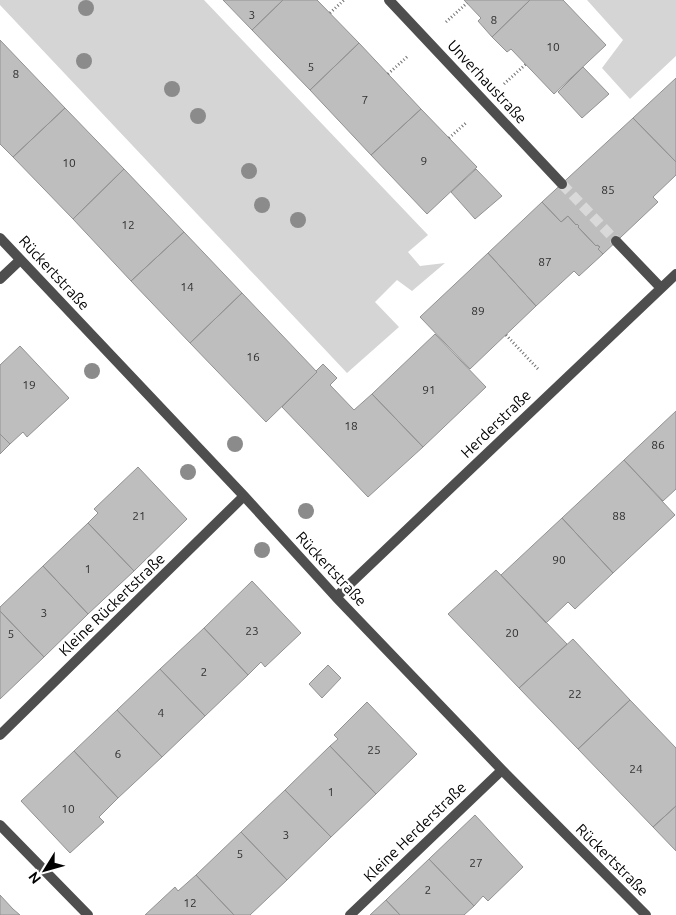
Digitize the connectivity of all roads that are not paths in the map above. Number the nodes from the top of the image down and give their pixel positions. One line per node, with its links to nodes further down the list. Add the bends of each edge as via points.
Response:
1 (389, 0): 2 (street, Unverhaustraße)
2 (562, 184)
3 (0, 238): 5 (street, Rückertstraße)
4 (616, 241): 8 (street)
5 (20, 260): 7 (street); 9 (street, Rückertstraße)
6 (676, 274): 8 (street, Herderstraße)
7 (0, 279)
8 (661, 288): 10 (street, Herderstraße)
9 (244, 496): 10 (street, Rückertstraße); 11 (street, Kleine Rückertstraße)
10 (336, 597): 12 (street, Rückertstraße)
11 (0, 735)
12 (502, 770): 15 (street, Kleine Herderstraße); 16 (street, Rückertstraße)
13 (0, 825): 14 (street)
14 (88, 915)
15 (350, 915)
16 (646, 915)

